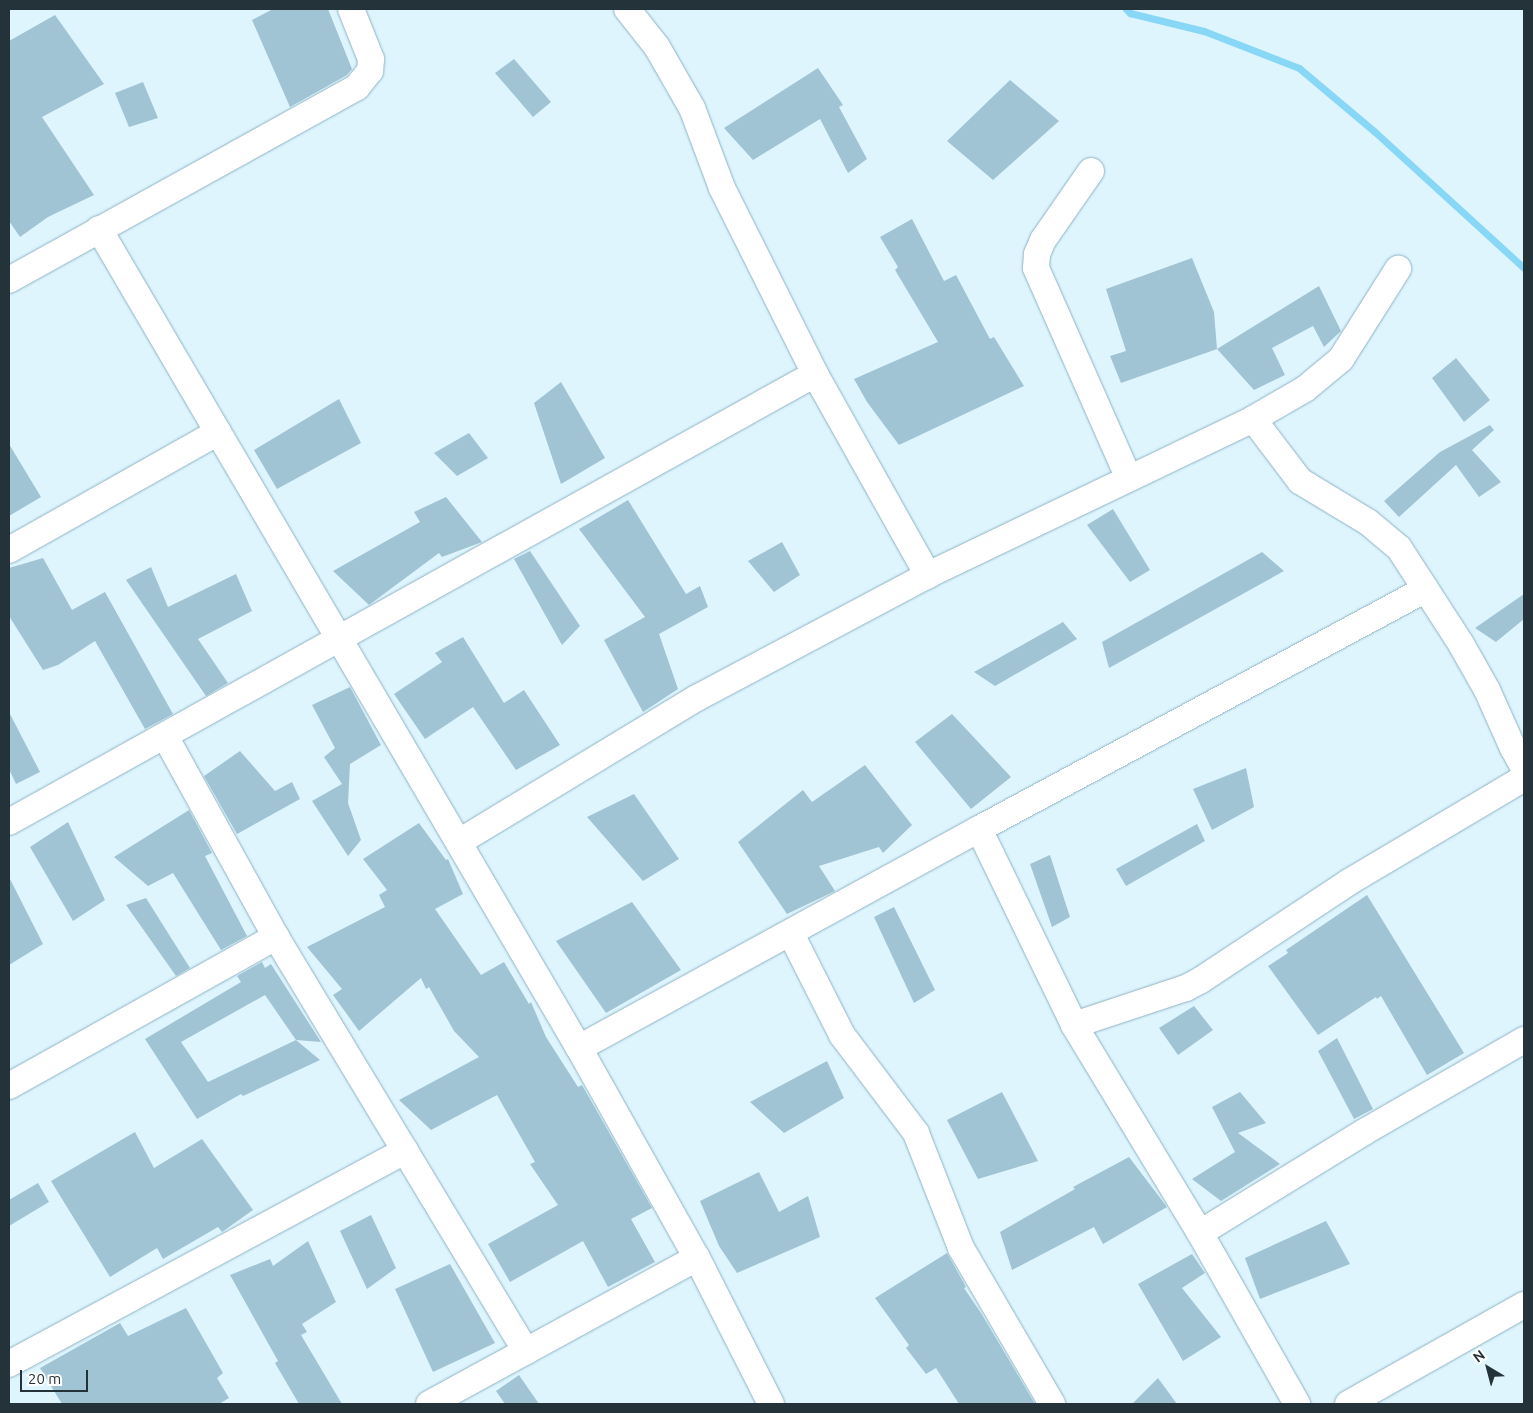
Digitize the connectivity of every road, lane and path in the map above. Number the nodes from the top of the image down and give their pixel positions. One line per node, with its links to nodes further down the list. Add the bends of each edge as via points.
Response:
1 (351, 9): 4 (street, via 371,58 370,71 357,87)
2 (627, 9): 7 (street, via 657,47 692,108 722,188)
3 (1091, 171): 10 (street, via 1042,240 1036,254 1036,268)
4 (99, 229): 6 (street); 9 (street)
5 (1398, 269): 8 (street, via 1341,359 1305,389)
6 (9, 280)
7 (815, 374): 12 (street); 14 (street)
8 (1253, 419): 10 (street); 13 (street, via 1300,481 1368,522 1399,548)
9 (218, 432): 11 (street); 14 (street)
10 (1128, 477): 12 (street)
11 (9, 550)
12 (928, 575): 20 (street, via 697,698)
13 (1426, 589): 16 (street, via 1478,675); 19 (street)
14 (340, 640): 15 (street); 20 (street)
15 (165, 736): 18 (street); 22 (street)
16 (1524, 768)
17 (1524, 778): 23 (street, via 1349,882 1201,980 1186,988)
18 (9, 822)
19 (979, 829): 21 (street); 23 (street)
20 (458, 842): 25 (street)
21 (791, 934): 25 (street); 35 (street, via 842,1035 916,1133 961,1248)
22 (276, 937): 26 (street); 27 (street)
23 (1074, 1025): 28 (street)
24 (1524, 1040): 28 (street, via 1364,1132)
25 (579, 1048): 29 (street)
26 (9, 1086)
27 (405, 1151): 31 (street); 32 (street)
28 (1200, 1233): 36 (street)
29 (697, 1258): 31 (street); 34 (street)
30 (1524, 1305): 37 (street)
31 (526, 1352): 33 (street)
32 (9, 1364)
33 (429, 1404)
34 (772, 1404)
35 (1052, 1404)
36 (1297, 1404)
37 (1348, 1404)

